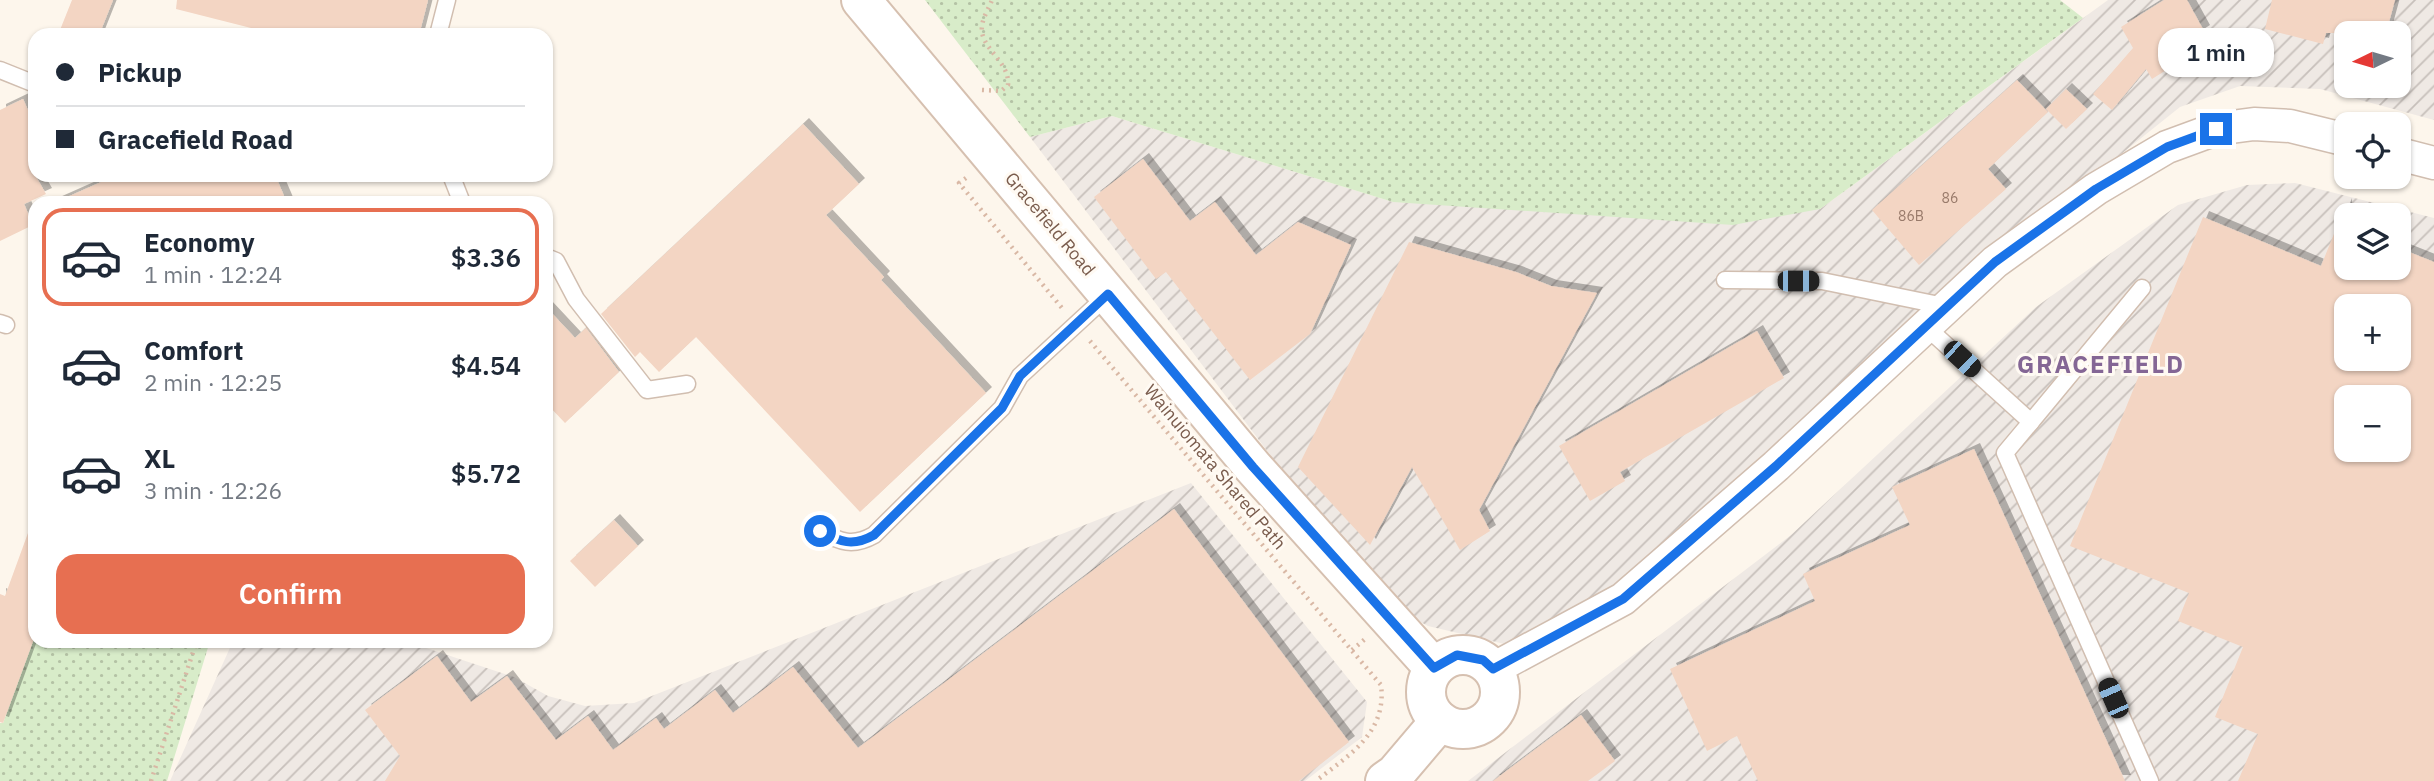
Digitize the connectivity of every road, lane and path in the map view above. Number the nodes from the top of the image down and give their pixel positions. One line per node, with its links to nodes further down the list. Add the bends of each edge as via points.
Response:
1 (447, 0): 4 (lane)
2 (861, 0): 15 (main road, Gracefield Road)
3 (992, 0): 7 (path, via 982,25 983,36 1001,63 1008,85 1001,91)
4 (440, 28)
5 (0, 69): 6 (lane)
6 (28, 81)
7 (982, 90)
8 (2334, 136): 16 (street, via 2254,124 2216,129 2167,147 2049,222)
9 (2411, 157): 10 (street)
10 (2434, 163)
11 (972, 173): 17 (path, Wainuiomata Shared Path, via 959,183)
12 (553, 260): 18 (lane, via 576,299 648,390)
13 (1725, 280): 16 (lane, via 1822,281)
14 (2142, 288): 19 (lane)
15 (1108, 294): 17 (lane); 24 (main road, Gracefield Road, via 1253,467)
16 (1934, 316): 19 (lane); 25 (street, via 1776,466 1623,599)
17 (1077, 326): 20 (lane, via 1020,376 1002,408 874,535 860,543 841,542); 23 (path, Wainuiomata Shared Path)
18 (687, 384)
19 (2031, 422): 30 (lane, via 2005,453)
20 (820, 531)
21 (1366, 638): 23 (path)
22 (194, 648): 27 (path)
23 (1352, 650): 28 (path, Wainuiomata Shared Path, via 1381,685 1379,716 1364,743)
24 (1434, 668): 25 (main road, via 1457,655 1483,660); 26 (main road, via 1426,695)
25 (1493, 669): 26 (main road, via 1500,694 1489,718 1464,729)
26 (1440, 721): 29 (main road)
27 (151, 781)
28 (1316, 781)
29 (1385, 781)
30 (2150, 781)

